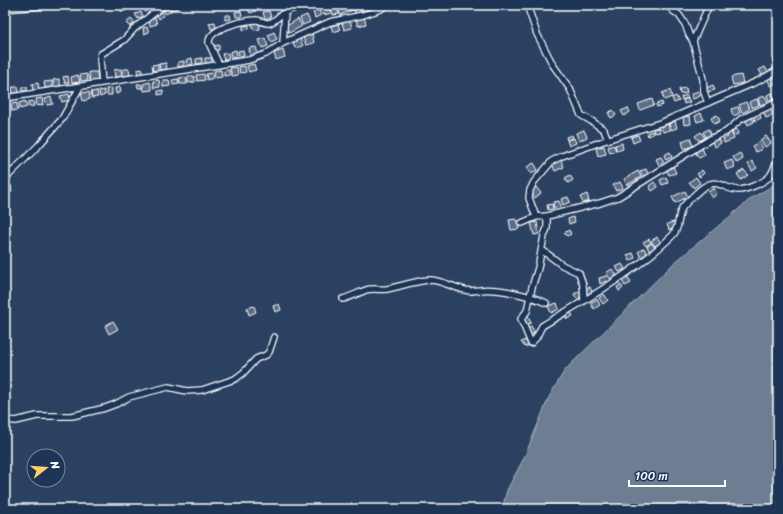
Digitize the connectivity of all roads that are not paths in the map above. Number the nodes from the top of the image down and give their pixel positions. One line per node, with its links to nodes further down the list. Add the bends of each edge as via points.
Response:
1 (51, 5): 8 (street)
2 (164, 5): 14 (street, via 124,40 101,54)
3 (305, 5): 9 (street)
4 (386, 5): 11 (street, via 380,9 330,22)
5 (527, 5): 19 (street, via 537,34 553,65 570,89 581,115 604,130)
6 (670, 5): 10 (street, via 685,24)
7 (708, 5): 10 (street)
8 (5, 9)
9 (285, 12): 11 (street); 12 (street, via 268,23 255,19 228,25 213,34 209,43)
10 (693, 42): 18 (street)
11 (283, 43): 12 (street, via 266,54 249,60)
12 (219, 65): 14 (street)
13 (778, 70): 18 (street)
14 (102, 83): 15 (street)
15 (80, 87): 16 (street); 21 (street, via 62,120)
16 (5, 98)
17 (778, 102): 22 (street, via 741,119 726,132 706,141 618,196)
18 (708, 103): 19 (street, via 663,122)
19 (608, 140): 23 (street, via 552,161 530,190 529,198)
20 (778, 158): 28 (street, via 768,178 755,185 738,190 716,182 701,189 682,208 673,236 641,263)
21 (5, 179)
22 (547, 216): 23 (street); 25 (street)
23 (536, 217): 24 (street)
24 (522, 222)
25 (542, 250): 26 (street); 28 (street, via 562,265 579,273 585,295)
26 (529, 297): 27 (street, via 490,290 463,290 430,280 367,290); 28 (street, via 527,311 521,320 531,343 542,326); 29 (street)
27 (343, 299)
28 (584, 301)
29 (546, 303)
30 (274, 338): 31 (street, via 269,352 256,359 235,379 202,390 187,391 168,387 72,416 37,416 16,421)
31 (5, 420)

